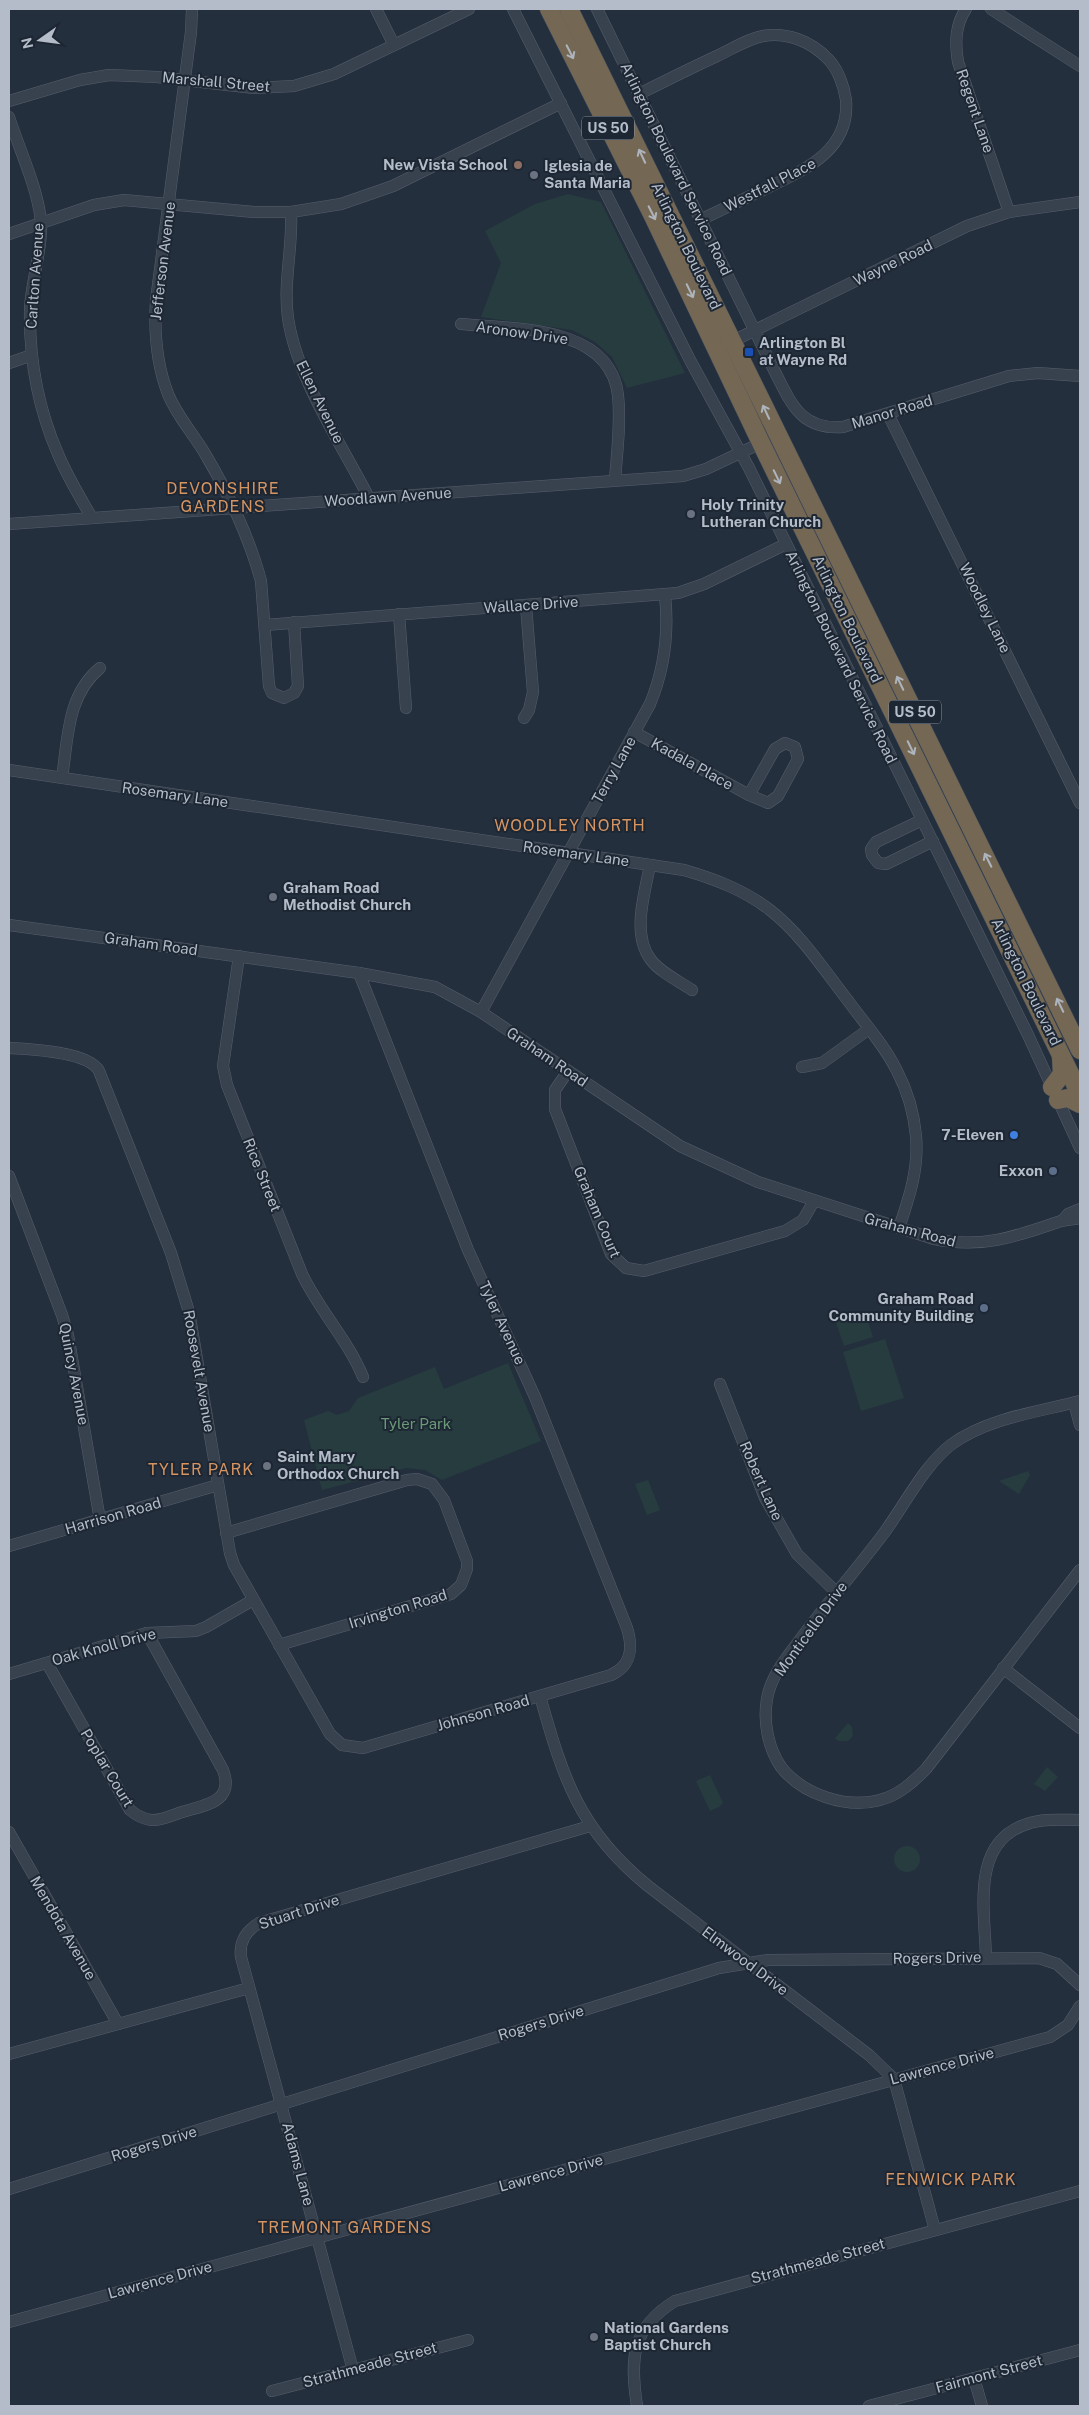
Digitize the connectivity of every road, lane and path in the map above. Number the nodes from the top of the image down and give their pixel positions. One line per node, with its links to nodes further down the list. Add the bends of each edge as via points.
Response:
1 (192, 9): 12 (street, Jefferson Avenue)
2 (376, 9): 10 (street)
3 (469, 9): 10 (street, Marshall Street)
4 (513, 9): 15 (street, Arlington Boulevard Service Road)
5 (549, 9): 26 (highway, Arlington Boulevard / US 50, one-way to 26)
6 (568, 9): 27 (highway, Arlington Boulevard / US 50, one-way to 6)
7 (597, 9): 13 (street, Arlington Boulevard Service Road)
8 (966, 9): 20 (street, Regent Lane, via 956,36 958,62)
9 (991, 9): 11 (street)
10 (394, 46): 12 (street, Marshall Street, via 334,74 294,86 254,88)
11 (1080, 66)
12 (184, 80): 14 (street, Marshall Street, via 109,75); 18 (street, Jefferson Avenue)
13 (639, 94): 21 (street, Arlington Boulevard Service Road); 21 (street, Westfall Place, via 748,41 774,35 789,36 813,46 838,73 845,97 844,118 837,140 827,153 804,170)
14 (9, 101)
15 (561, 103): 19 (street, via 394,186 341,204); 33 (street, Arlington Boulevard Service Road, via 691,362)
16 (9, 117): 22 (street, Carlton Avenue, via 38,202)
17 (1080, 202): 20 (street, Wayne Road)
18 (169, 203): 19 (street, via 254,212); 22 (street, via 112,201); 37 (street, Jefferson Avenue, via 156,300 158,356 176,412 203,450)
19 (291, 212): 36 (street, Ellen Avenue, via 287,300 292,339 304,373)
20 (1009, 212): 25 (street, Wayne Road, via 967,226)
21 (700, 220): 25 (street, Arlington Boulevard Service Road)
22 (41, 224): 23 (street); 28 (street, Carlton Avenue, via 30,307)
23 (9, 234)
24 (461, 324): 35 (street, Aronow Drive, via 560,336 582,344 600,357 613,376 618,394)
25 (754, 330): 27 (street, Wayne Road); 31 (street, Manor Road, via 790,401 805,419 832,428)
26 (712, 338): 27 (street); 32 (highway, Arlington Boulevard / US 50)
27 (733, 341): 34 (highway, Arlington Boulevard / US 50, one-way to 27)
28 (32, 355): 29 (street); 38 (street, Carlton Avenue, via 48,430 58,456)
29 (9, 363)
30 (1080, 376): 31 (street, Manor Road, via 1038,373 1009,376)
31 (888, 414): 53 (street, Woodley Lane)
32 (761, 443): 33 (street, Woodlawn Avenue); 34 (highway, via 772,444); 65 (highway, Arlington Boulevard / US 50, one-way to 65)
33 (740, 452): 35 (street, Woodlawn Avenue, via 690,474); 40 (street, Arlington Boulevard Service Road)
34 (790, 461): 66 (highway, Arlington Boulevard / US 50, one-way to 34)
35 (615, 480): 36 (street, Woodlawn Avenue)
36 (369, 498): 37 (street, Woodlawn Avenue)
37 (232, 508): 38 (street, Woodlawn Avenue); 45 (street, Jefferson Avenue, via 257,565)
38 (92, 518): 39 (street, Woodlawn Avenue)
39 (9, 524)
40 (786, 544): 41 (street, Wallace Drive, via 704,584); 54 (street, Arlington Boulevard Service Road)
41 (665, 595): 42 (street, Wallace Drive); 49 (street, Terry Lane, via 668,629 661,676)
42 (526, 606): 43 (street, Wallace Drive); 48 (street, via 533,692)
43 (399, 614): 44 (street, Wallace Drive); 47 (street)
44 (294, 622): 45 (street, Wallace Drive); 45 (street, Jefferson Avenue, via 298,686 294,693 284,698 272,693 269,686)
45 (264, 625)
46 (100, 668): 51 (street, via 84,684 73,706)
47 (406, 708)
48 (524, 718)
49 (634, 732): 52 (street, Kadala Place); 56 (street, Terry Lane)
50 (9, 770): 51 (street, Rosemary Lane)
51 (62, 778): 56 (street, Rosemary Lane)
52 (749, 795): 52 (street, Kadala Place, via 778,746 785,743 795,747 798,759 774,800 763,802)
53 (1080, 803)
54 (922, 820): 55 (street, Arlington Boulevard Service Road); 55 (street, via 876,842 872,855 878,863 886,864)
55 (932, 841): 69 (street, Arlington Boulevard Service Road)
56 (569, 853): 57 (street, Rosemary Lane); 62 (street, Terry Lane)
57 (650, 865): 61 (street, via 641,921 643,942 651,960); 63 (street, Rosemary Lane, via 709,877 746,894 769,910 800,939)
58 (9, 925): 59 (street, Graham Road)
59 (239, 956): 60 (street, Graham Road); 79 (street, Rice Street, via 224,1078 302,1274)
60 (359, 973): 62 (street, Graham Road, via 436,987); 94 (street, Tyler Avenue, via 468,1250 536,1397 627,1628 631,1648 628,1660)
61 (692, 990)
62 (481, 1012): 68 (street, Graham Road)
63 (869, 1029): 67 (street, via 822,1064); 78 (street, Rosemary Lane, via 897,1071 906,1092 916,1135 915,1175)
64 (9, 1048): 83 (street, Roosevelt Avenue, via 79,1057 94,1063 99,1071 181,1284 189,1312)
65 (1060, 1050): 69 (highway, via 1062,1074); 70 (highway, Arlington Boulevard / US 50)
66 (1080, 1050)
67 (802, 1067)
68 (568, 1072): 74 (street, Graham Road, via 680,1146 758,1182); 74 (street, Graham Court, via 555,1090 555,1109 611,1254 623,1273 644,1271 785,1232 803,1220)
69 (1055, 1094): 71 (highway); 72 (street, Arlington Boulevard Service Road)
70 (1080, 1094)
71 (1080, 1104)
72 (1080, 1148)
73 (9, 1176): 84 (street, Quincy Avenue, via 68,1335)
74 (814, 1201): 78 (street, Graham Road)
75 (1080, 1209): 77 (street, Graham Road)
76 (1080, 1218): 77 (street, Graham Road)
77 (1063, 1220): 78 (street, Graham Road, via 1007,1238 968,1244 934,1240)
78 (899, 1228)
79 (363, 1377)
80 (720, 1384): 88 (street, Robert Lane, via 765,1498 797,1554)
81 (1077, 1402): 82 (street, Monticello Drive); 88 (street, Monticello Drive, via 978,1428 951,1445)
82 (1080, 1425)
83 (218, 1485): 84 (street, Harrison Road); 85 (street, Roosevelt Avenue)
84 (100, 1520): 86 (street, Harrison Road)
85 (226, 1532): 89 (street, Roosevelt Avenue, via 234,1565); 91 (street, Irvington Road, via 407,1480 432,1484 444,1500 468,1561 465,1577 456,1590)
86 (9, 1546)
87 (1080, 1570): 93 (street, Monticello Drive)
88 (836, 1592): 93 (street, Monticello Drive, via 776,1673 767,1698 766,1732 781,1767 801,1785 834,1800 858,1803 881,1800 908,1787 926,1769)
89 (253, 1600): 90 (street, Oak Knoll Drive, via 196,1631); 91 (street, Roosevelt Avenue)
90 (147, 1634): 92 (street, Oak Knoll Drive); 92 (street, Poplar Court, via 226,1781 223,1794 215,1802 158,1820 142,1818 130,1810)
91 (279, 1645): 98 (street, Roosevelt Avenue, via 330,1734)
92 (47, 1663): 95 (street, Oak Knoll Drive)
93 (1003, 1668): 97 (street)
94 (618, 1672): 96 (street, Johnson Road)
95 (9, 1674)
96 (540, 1696): 98 (street, Johnson Road, via 363,1748); 100 (street, Elmwood Drive, via 565,1778)
97 (1080, 1728)
98 (348, 1747)
99 (1080, 1820): 102 (street, via 1028,1823 1010,1832 993,1850 984,1880)
100 (590, 1826): 103 (street, Elmwood Drive, via 631,1873); 105 (street, Stuart Drive, via 259,1923 246,1933 240,1951)
101 (9, 1832): 107 (street, Mendota Avenue)
102 (986, 1958): 103 (street, Rogers Drive); 104 (street, Rogers Drive, via 1040,1958 1057,1964)
103 (748, 1962): 109 (street, Elmwood Drive, via 869,2055); 110 (street, Rogers Drive, via 719,1968)
104 (1080, 1984)
105 (249, 1988): 107 (street); 110 (street, Adams Lane)
106 (1080, 2006): 109 (street, Lawrence Drive, via 1068,2025 1050,2037)
107 (118, 2024): 108 (street)
108 (9, 2054)
109 (894, 2079): 113 (street); 114 (street, Lawrence Drive)
110 (281, 2104): 111 (street, Rogers Drive); 114 (street, Adams Lane)
111 (9, 2189)
112 (1080, 2191): 113 (street, Strathmeade Street)
113 (935, 2230): 121 (street, Strathmeade Street, via 687,2296 669,2304 645,2327 634,2351 633,2379)
114 (318, 2237): 115 (street, Lawrence Drive); 118 (street, Adams Lane)
115 (9, 2322)
116 (468, 2340): 118 (street, Strathmeade Street)
117 (1080, 2350): 119 (street, Fairmont Street)
118 (353, 2370): 120 (street, Strathmeade Street)
119 (974, 2378): 122 (street, Fairmont Street); 123 (street)
120 (272, 2392)
121 (637, 2406)
122 (869, 2406)
123 (982, 2406)

